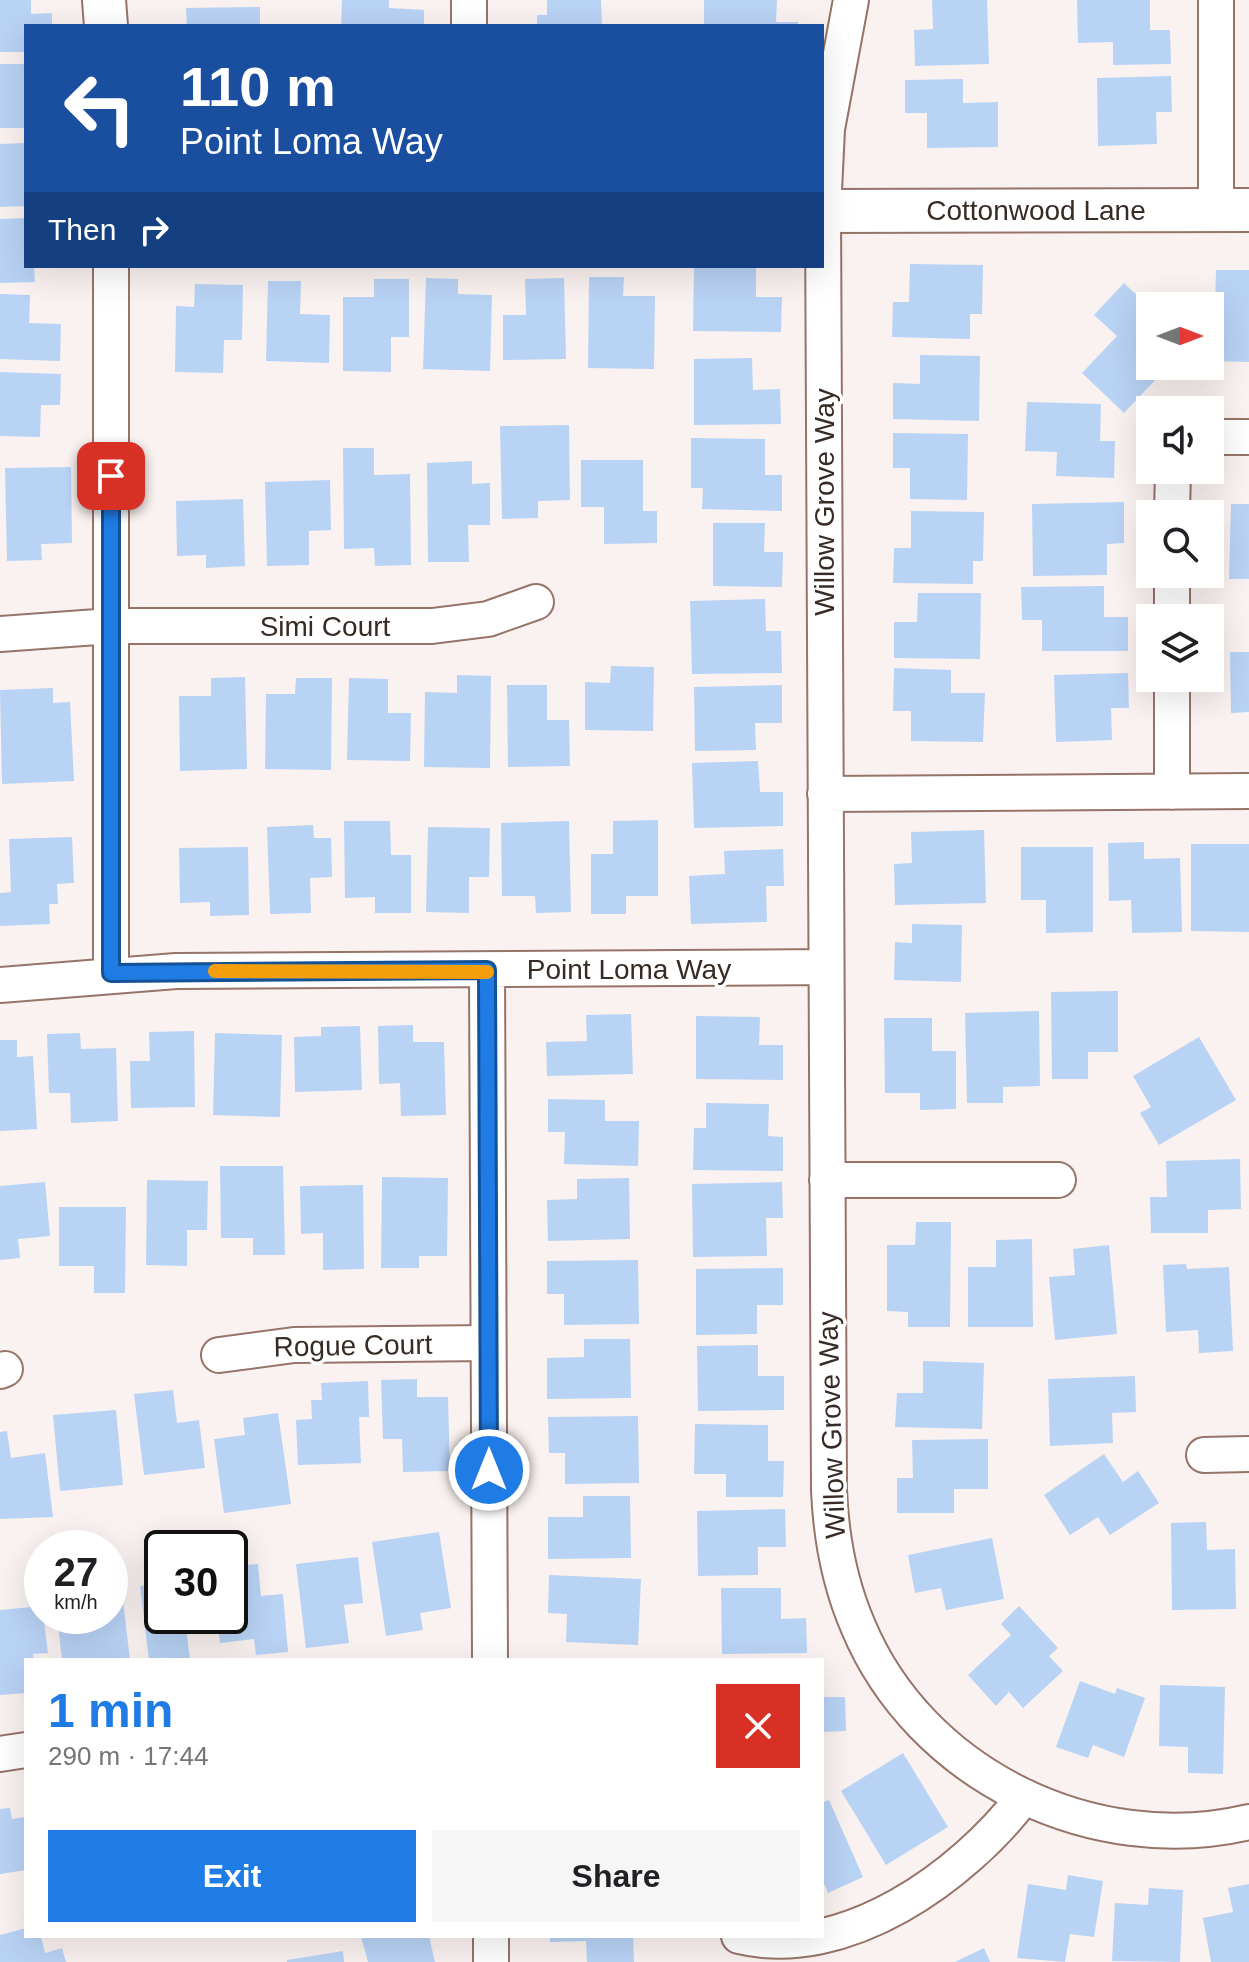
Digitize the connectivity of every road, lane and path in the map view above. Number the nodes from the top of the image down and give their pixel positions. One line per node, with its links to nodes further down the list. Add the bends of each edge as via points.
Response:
1 (104, 0): 5 (street)
2 (469, 0): 6 (street)
3 (851, 0): 7 (street, Willow Grove Way, via 827,129)
4 (1216, 0): 8 (street)
5 (106, 24)
6 (469, 24)
7 (824, 178)
8 (1232, 210): 9 (street, Cottonwood Lane)
9 (824, 211)
10 (111, 268): 15 (street)
11 (822, 268): 20 (street, Willow Grove Way)
12 (1224, 437): 13 (street)
13 (1249, 437)
14 (536, 602): 15 (street, Simi Court, via 488,619 432,626)
15 (111, 626): 16 (street, Simi Court); 23 (street)
16 (0, 634)
17 (1172, 692): 19 (street)
18 (1249, 791): 19 (street)
19 (1172, 792): 20 (street)
20 (825, 794): 21 (street, Willow Grove Way)
21 (826, 967): 22 (street, Point Loma Way); 25 (street, Willow Grove Way)
22 (487, 970): 23 (street, Point Loma Way); 27 (street)
23 (111, 973): 24 (street, Point Loma Way)
24 (0, 985)
25 (827, 1180): 26 (street); 34 (street, Willow Grove Way, via 829,1490 836,1562 846,1596 875,1661 918,1719 971,1766)
26 (1058, 1180)
27 (488, 1343): 28 (street, Rogue Court, via 294,1345); 31 (street)
28 (219, 1355)
29 (1249, 1454): 30 (street)
30 (1204, 1455)
31 (490, 1658)
32 (24, 1750): 33 (street)
33 (0, 1754)
34 (1023, 1798): 35 (street, Willow Grove Way, via 1126,1828 1198,1830); 37 (street, via 958,1870 889,1917 803,1946)
35 (1249, 1822)
36 (491, 1938): 38 (street)
37 (746, 1938)
38 (491, 1962)

